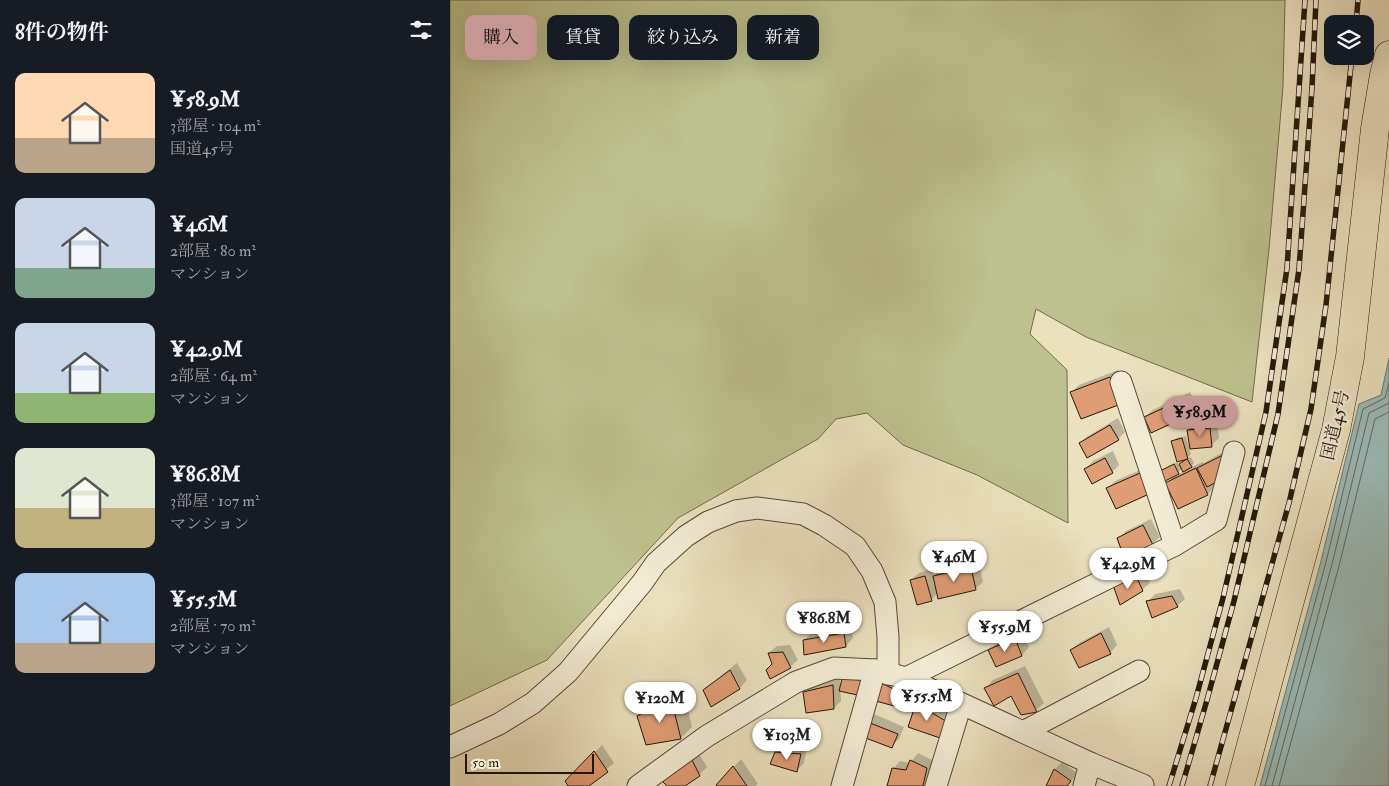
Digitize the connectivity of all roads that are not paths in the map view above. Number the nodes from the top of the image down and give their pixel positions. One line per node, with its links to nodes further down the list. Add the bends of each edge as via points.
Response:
1 (1389, 55): 16 (highway, 国道45号, via 1375,129 1350,357 1336,430)
2 (1122, 382): 4 (street)
3 (1234, 452): 4 (street, via 1216,520)
4 (1175, 545): 6 (street)
5 (1139, 671): 8 (street)
6 (890, 674): 7 (street); 9 (street, via 885,602 872,571 854,546 804,514 757,508 736,511 708,522 686,536 656,562 568,672 532,703 500,724); 12 (street, via 834,668 796,682 707,736); 13 (street)
7 (961, 704): 8 (street); 14 (street)
8 (1023, 732): 10 (street)
9 (450, 747)
10 (1090, 763): 11 (street); 15 (street)
11 (1143, 785)
12 (638, 786)
13 (842, 786)
14 (936, 786)
15 (1084, 786)
16 (1240, 786)

